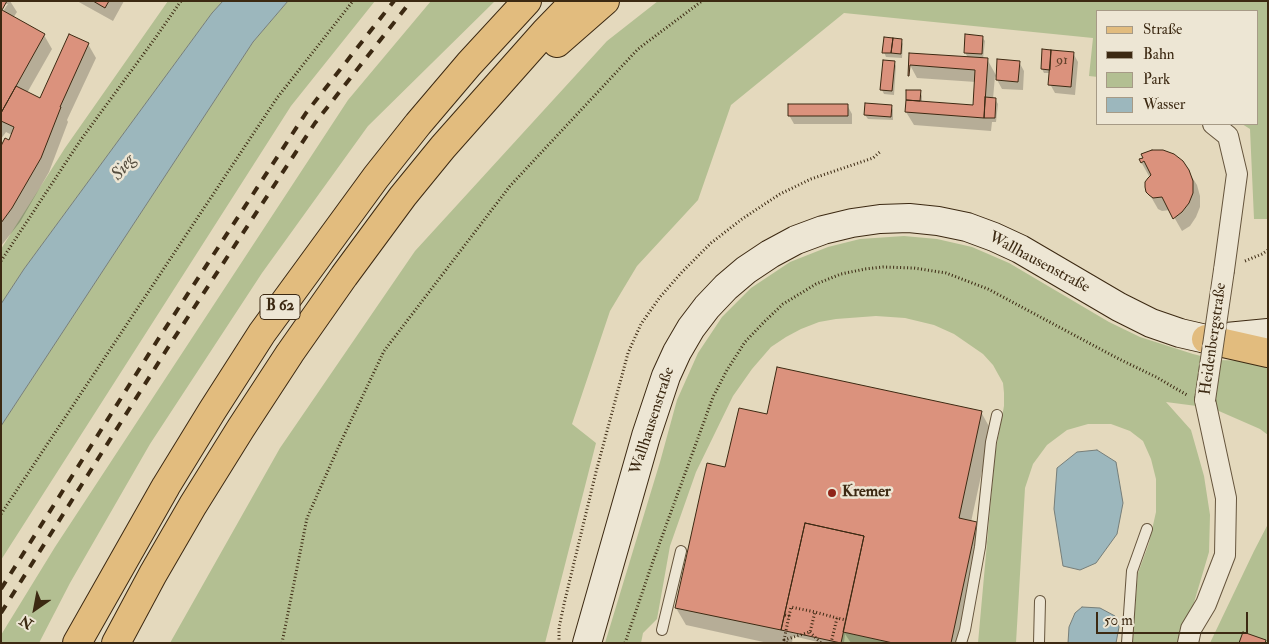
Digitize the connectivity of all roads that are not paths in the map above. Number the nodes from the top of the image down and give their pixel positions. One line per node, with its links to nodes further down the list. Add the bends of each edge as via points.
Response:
1 (527, 1): 14 (main road, B 62, via 418,124 262,333 171,477)
2 (575, 1): 5 (main road, B 62)
3 (605, 1): 5 (main road, B 62)
4 (1214, 125): 20 (street, Heidenbergstraße, bridge, via 1228,136 1238,174 1205,402 1226,498 1225,555 1206,604 1191,629)
5 (443, 147): 15 (main road, B 62, via 344,276 290,353 194,505)
6 (1268, 333): 7 (street, Wallhausenstraße)
7 (1206, 340): 8 (main road); 16 (street, Wallhausenstraße, via 1151,324 1020,249 967,227 919,219 880,219 824,230 796,240 746,270 726,287 691,328 677,352 646,436)
8 (1268, 353)
9 (996, 415): 17 (lane, via 980,548)
10 (1147, 529): 19 (lane, via 1132,571)
11 (680, 551): 13 (lane)
12 (1040, 600): 18 (lane)
13 (662, 630)
14 (76, 643)
15 (116, 643)
16 (587, 643)
17 (961, 643)
18 (1039, 643)
19 (1127, 643)
20 (1188, 643)

